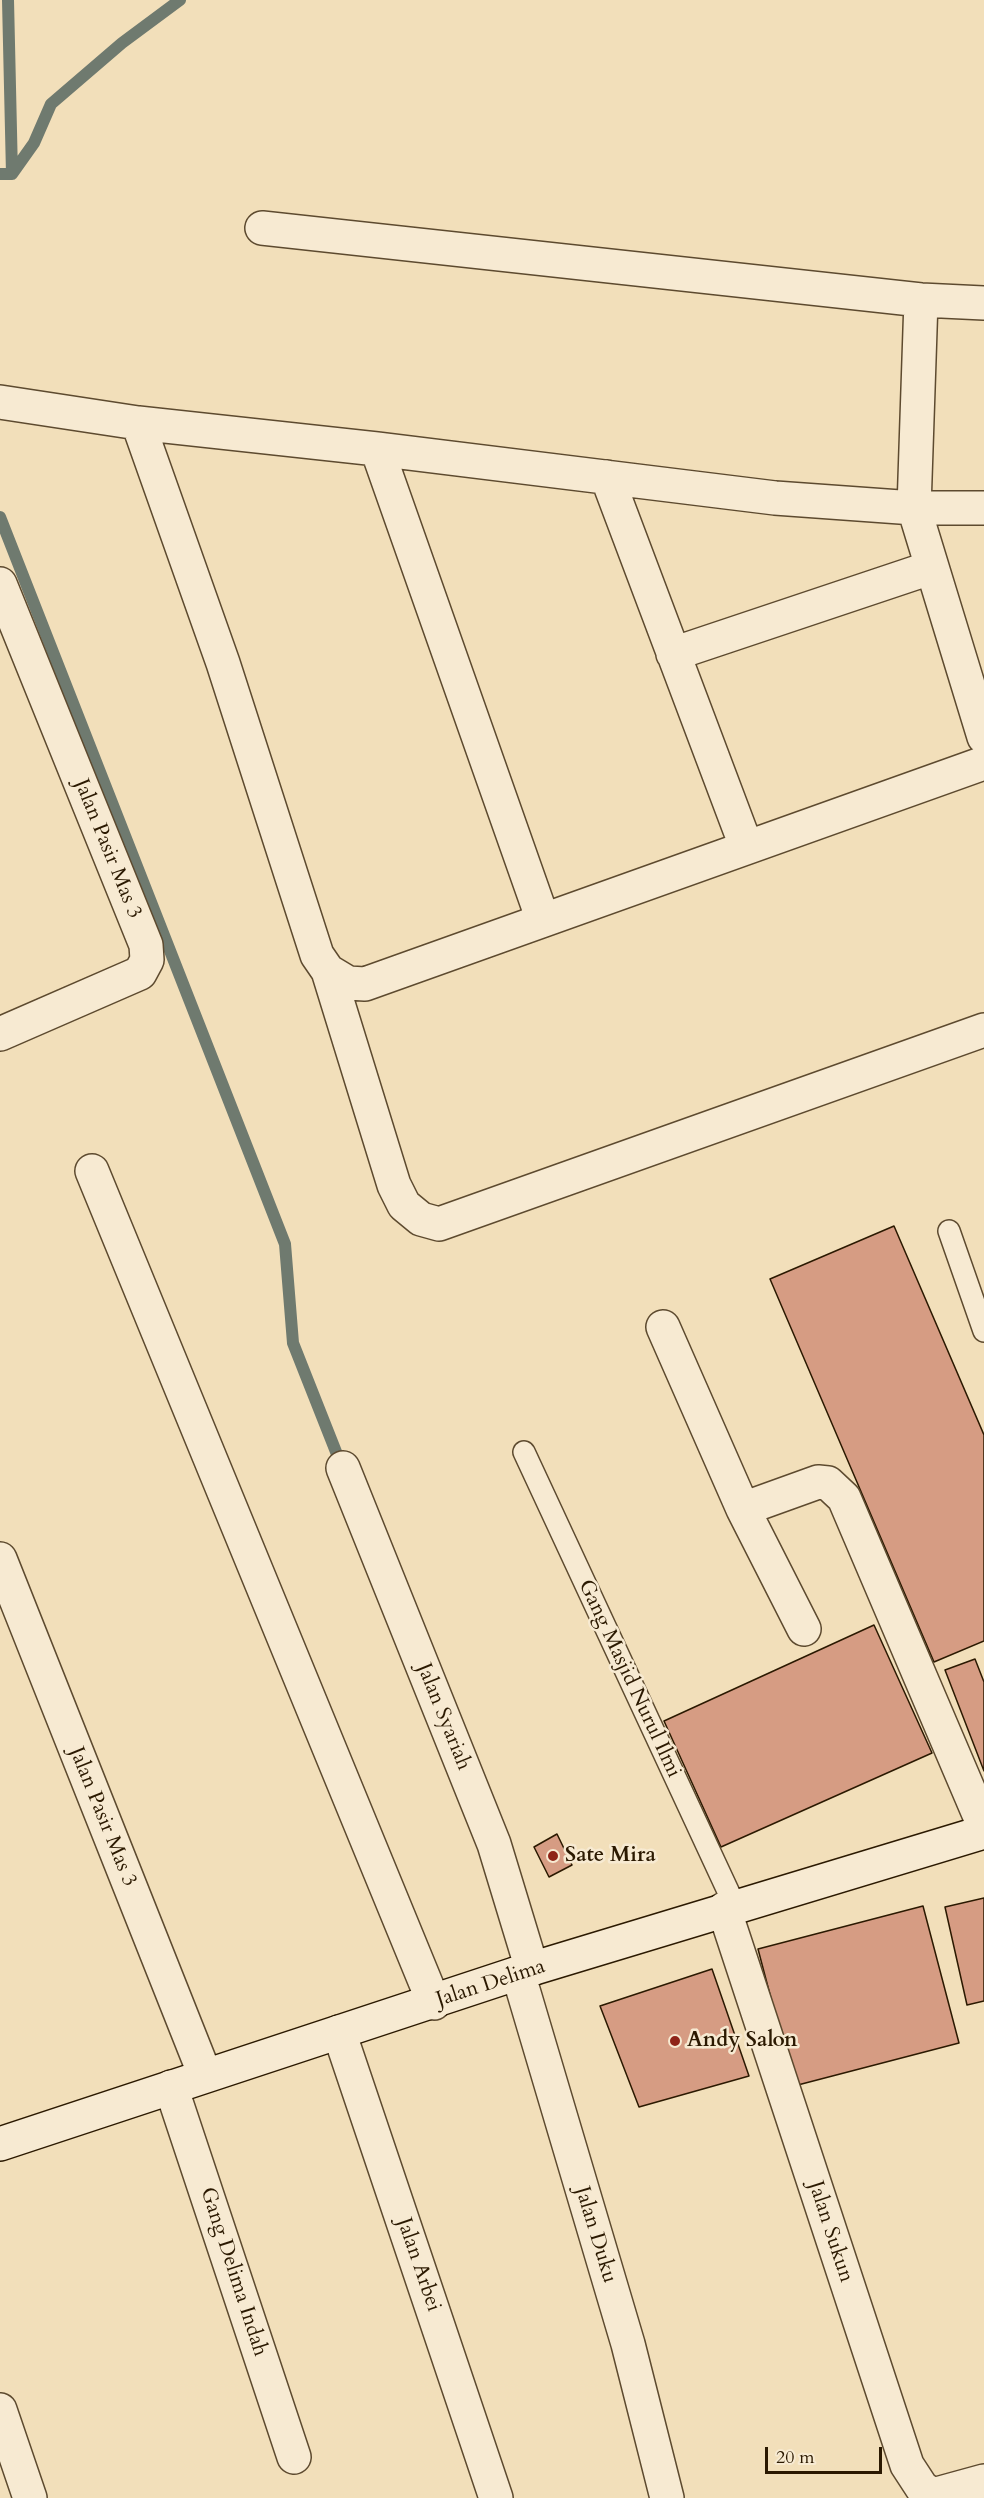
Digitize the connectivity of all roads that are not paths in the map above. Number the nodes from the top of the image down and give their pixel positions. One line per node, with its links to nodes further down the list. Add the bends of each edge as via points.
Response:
1 (262, 228): 2 (street)
2 (921, 300): 3 (street); 8 (street)
3 (984, 303)
4 (0, 402): 5 (street)
5 (138, 423): 6 (street); 17 (street, via 223,663 314,944)
6 (377, 449): 7 (street); 16 (street)
7 (607, 477): 8 (street, via 775,498); 12 (street)
8 (914, 508): 9 (street); 10 (street)
9 (984, 508)
10 (930, 568): 12 (street); 13 (street)
11 (0, 584): 19 (street, Jalan Pasir Mas 3, via 146,945 147,960 140,973)
12 (673, 654): 15 (street)
13 (984, 737)
14 (984, 763): 15 (street)
15 (746, 846): 16 (street)
16 (543, 920): 17 (street, via 365,984 348,983)
17 (328, 971): 18 (street, via 394,1185 404,1205 421,1220 439,1224)
18 (984, 1030)
19 (0, 1034)
20 (92, 1171): 33 (street)
21 (949, 1231): 23 (lane)
22 (663, 1327): 26 (street)
23 (984, 1331)
24 (524, 1452): 31 (lane, Gang Masjid Nurul Ilmi)
25 (343, 1468): 32 (street, Jalan Syariah, via 494,1844)
26 (743, 1509): 28 (street); 29 (street, via 818,1482 828,1483 844,1498)
27 (0, 1560): 35 (street, Jalan Pasir Mas 3)
28 (804, 1629)
29 (984, 1826)
30 (984, 1832): 31 (street, Jalan Delima)
31 (729, 1907): 32 (street, Jalan Delima); 40 (street, Jalan Sukun, via 907,2465 922,2488 933,2495)
32 (525, 1971): 33 (street, Jalan Delima); 43 (street, Jalan Duku)
33 (434, 2003): 34 (street, Jalan Delima)
34 (339, 2032): 35 (street, Jalan Delima); 42 (street, Jalan Arbei)
35 (205, 2075): 36 (street, Jalan Delima)
36 (171, 2087): 37 (street, Jalan Delima); 39 (street, Gang Delima Indah)
37 (0, 2144)
38 (0, 2410): 41 (street)
39 (294, 2457)
40 (965, 2490)
41 (30, 2498)
42 (496, 2498)
43 (667, 2498)

